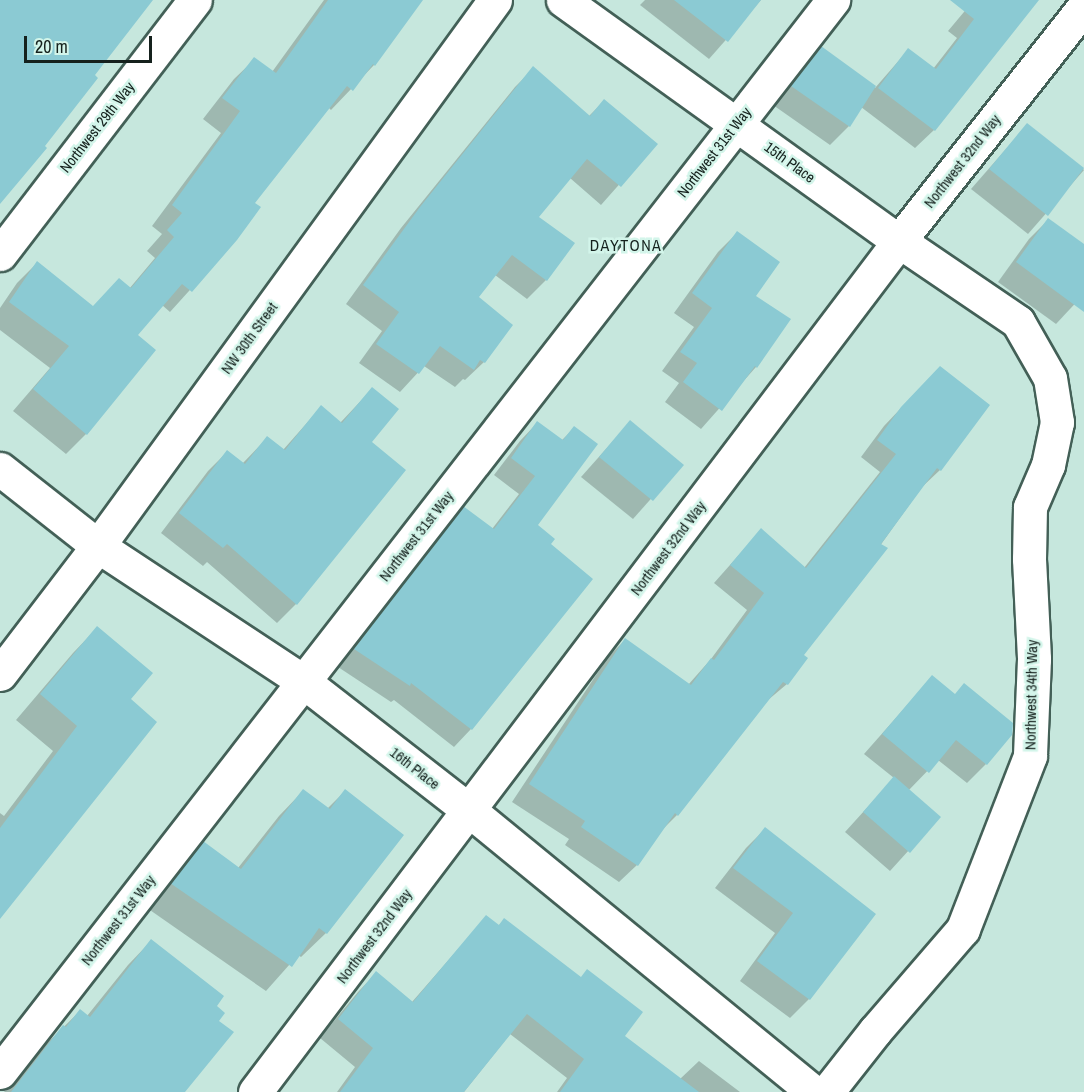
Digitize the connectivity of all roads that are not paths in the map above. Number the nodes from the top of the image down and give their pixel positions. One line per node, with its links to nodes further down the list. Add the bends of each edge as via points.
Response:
1 (195, 0): 8 (street, Northwest 29th Way)
2 (495, 0): 11 (street, NW 30th Street)
3 (563, 0): 6 (street, 15th Place)
4 (833, 0): 6 (street, Northwest 31st Way)
5 (1084, 7): 7 (street, Northwest 32nd Way)
6 (736, 124): 7 (street, 15th Place); 13 (street, Northwest 31st Way)
7 (899, 241): 9 (street, 15th Place); 14 (street, Northwest 32nd Way)
8 (0, 254)
9 (1018, 322): 18 (street, Northwest 34th Way, via 1050,378 1057,422 1048,465 1030,507 1034,659 1030,756 963,929)
10 (0, 469): 11 (street, 16th Place)
11 (98, 546): 12 (street, NW 30th Street); 13 (street, 16th Place)
12 (0, 674)
13 (304, 682): 14 (street, 16th Place); 15 (street, Northwest 31st Way)
14 (470, 811): 16 (street, Northwest 32nd Way); 17 (street, 16th Place)
15 (0, 1072)
16 (255, 1092)
17 (813, 1092)
18 (827, 1092)

